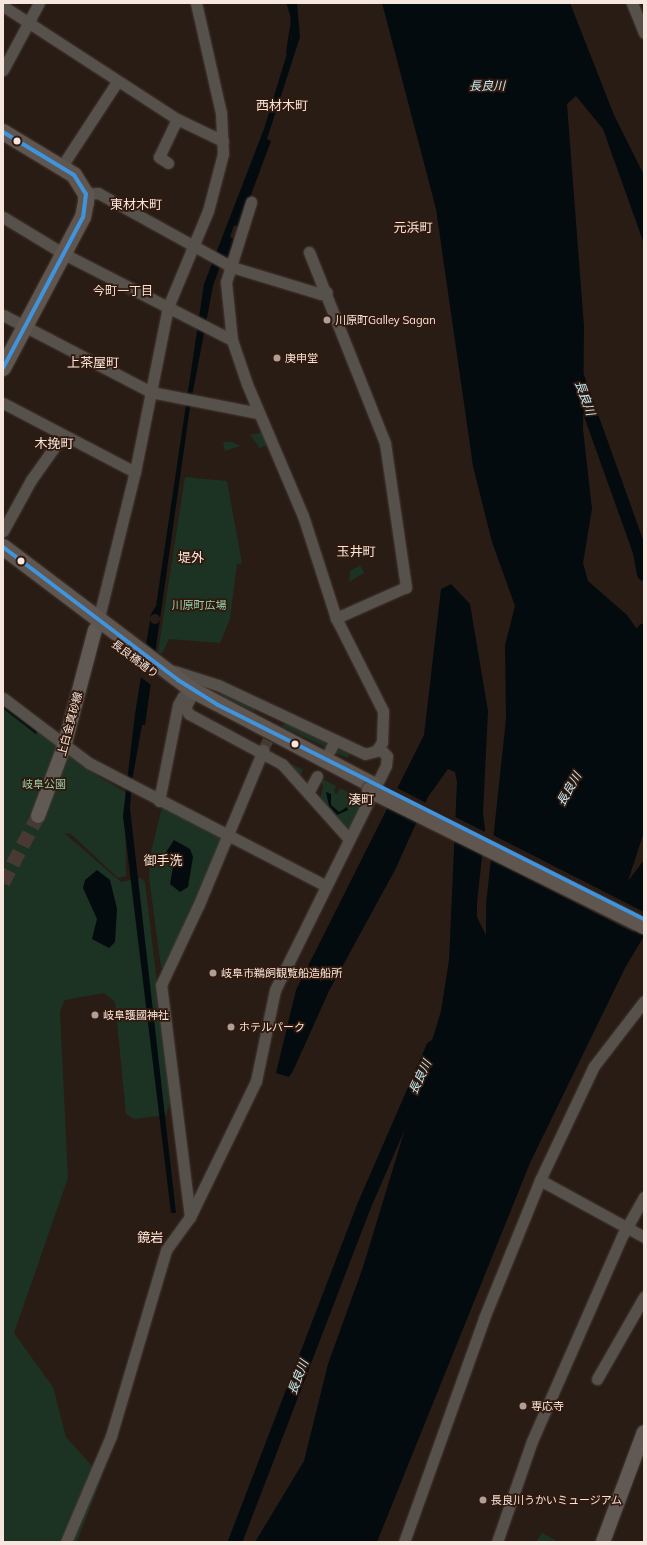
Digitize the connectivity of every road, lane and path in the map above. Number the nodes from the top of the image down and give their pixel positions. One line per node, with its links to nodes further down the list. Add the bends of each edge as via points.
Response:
1 (39, 3): 5 (street)
2 (196, 3): 11 (street, via 221,113)
3 (632, 3): 6 (street)
4 (3, 6): 5 (street)
5 (28, 22): 7 (street); 8 (street)
6 (644, 33)
7 (3, 70)
8 (117, 82): 9 (street); 13 (street)
9 (177, 118): 11 (street); 12 (street, via 159,157)
10 (3, 132): 13 (highway)
11 (223, 141): 17 (street, via 220,172)
12 (168, 163)
13 (62, 166): 14 (highway, via 74,175)
14 (86, 194): 17 (street, via 98,193); 19 (highway, via 83,217)
15 (251, 202): 20 (street)
16 (3, 216): 19 (street)
17 (194, 246): 20 (street); 22 (street)
18 (309, 252): 21 (street)
19 (64, 254): 22 (street); 24 (highway)
20 (229, 265): 21 (street, via 321,294); 25 (street, via 226,294)
21 (328, 292): 35 (street, via 385,443 406,587)
22 (168, 307): 25 (street); 27 (street)
23 (3, 315): 24 (street)
24 (26, 328): 26 (highway); 27 (street)
25 (232, 340): 29 (street)
26 (3, 368)
27 (151, 392): 29 (street); 31 (street)
28 (3, 403): 30 (street)
29 (258, 413): 35 (street, via 303,516)
30 (63, 435): 31 (street); 32 (street, via 31,480)
31 (135, 472): 36 (street)
32 (3, 531)
33 (3, 547): 36 (highway, 長良橋通り)
34 (3, 556): 36 (highway, 長良橋通り)
35 (336, 618): 43 (street, via 383,711 385,725)
36 (97, 625): 37 (highway, 長良橋通り); 42 (main road, 上白金真砂線)
37 (158, 669): 38 (street); 39 (highway, 長良橋通り); 41 (highway, 長良橋通り)
38 (218, 685): 41 (street, via 209,693); 43 (street, via 332,745 365,754)
39 (187, 696): 44 (street, via 185,708 189,714); 46 (highway, 長良橋通り); 48 (street, via 178,705)
40 (3, 698): 42 (street)
41 (214, 703): 46 (highway, 長良橋通り)
42 (64, 747): 48 (street); 49 (main road, 上白金真砂線)
43 (379, 748): 51 (street, via 387,756 386,766)
44 (262, 752): 47 (street, via 282,764); 50 (street)
45 (317, 776): 47 (street)
46 (372, 788): 53 (highway, 長良橋通り); 54 (highway, 長良橋通り, bridge)
47 (308, 793): 51 (street)
48 (157, 800): 50 (street)
49 (38, 816)
50 (227, 835): 52 (street); 58 (street, via 170,970 160,985)
51 (349, 839): 52 (street)
52 (326, 886): 58 (street, via 275,990 256,1081)
53 (644, 919)
54 (644, 926)
55 (644, 1001): 56 (street, via 594,1066)
56 (540, 1180): 59 (street); 65 (street, via 482,1324)
57 (644, 1197): 59 (street)
58 (190, 1216): 64 (street, via 166,1250 111,1436)
59 (628, 1227): 60 (street); 66 (street, via 532,1441)
60 (644, 1237)
61 (644, 1297): 62 (street)
62 (597, 1379)
63 (644, 1432): 67 (main road)
64 (66, 1542)
65 (404, 1542)
66 (497, 1542)
67 (603, 1542)

